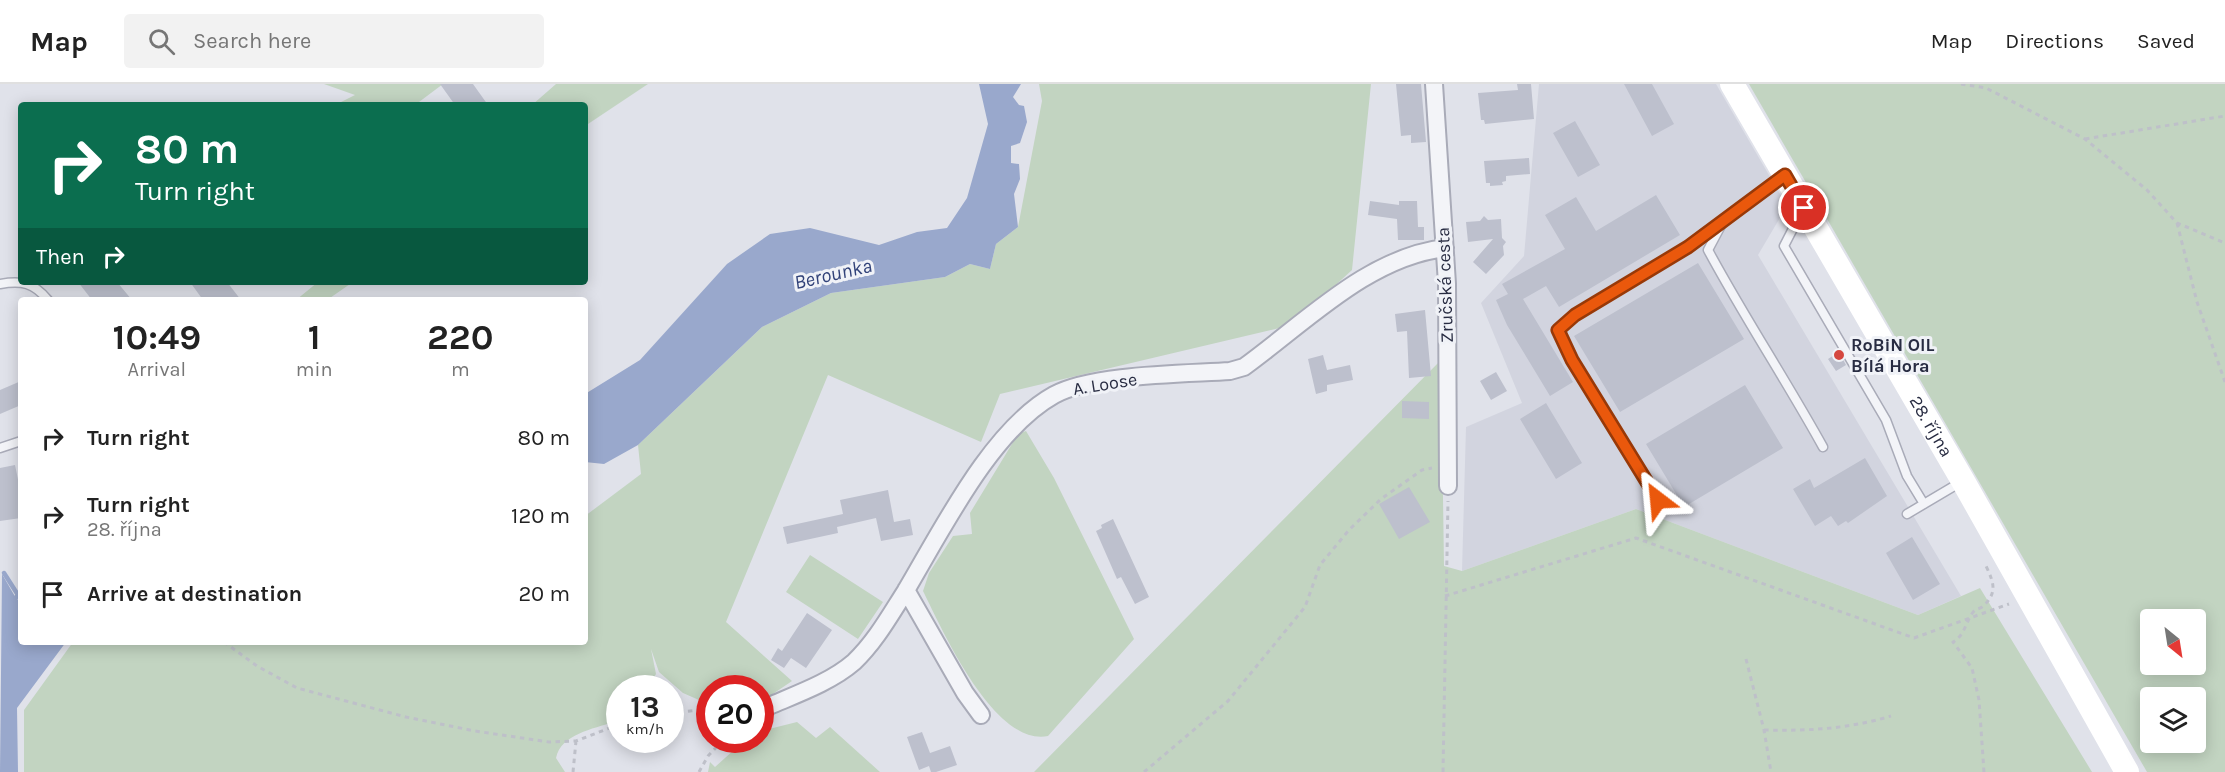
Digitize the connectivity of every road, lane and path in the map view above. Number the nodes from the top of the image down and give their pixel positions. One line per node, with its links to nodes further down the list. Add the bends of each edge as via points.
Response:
1 (1434, 84): 11 (street, Zručská cesta)
2 (1732, 84): 6 (main road, 28. října)
3 (1961, 84): 5 (path, via 1986,88)
4 (2225, 116): 5 (path)
5 (2085, 139): 9 (path, via 2146,190)
6 (1785, 175): 7 (main road, 28. října); 8 (lane)
7 (1804, 208): 21 (main road, 28. října); 24 (lane, via 1784,246 1886,420 1907,476)
8 (1725, 218): 18 (lane, via 1708,250 1740,311 1785,378); 23 (lane, via 1688,247 1575,315 1558,330 1572,360)
9 (2178, 223): 10 (path); 16 (path, via 2198,302)
10 (2225, 243)
11 (1445, 248): 20 (street, Zručská cesta); 27 (street, A. Loose, via 1432,249 1380,269 1244,367 1084,384 1056,394 1025,414 991,454)
12 (18, 281): 13 (lane)
13 (0, 284)
14 (32, 285): 15 (lane)
15 (46, 297)
16 (2225, 381)
17 (18, 442): 19 (lane)
18 (1823, 447)
19 (0, 448)
20 (1448, 465): 22 (street, Zručská cesta); 42 (path, via 1422,470 1381,499 1349,530 1320,565 1305,607 1228,701)
21 (1963, 481): 24 (lane); 46 (main road, 28. října)
22 (1449, 486): 28 (path)
23 (1658, 500)
24 (1924, 504): 25 (lane)
25 (1906, 514)
26 (1986, 566): 30 (path, via 1995,592)
27 (906, 590): 33 (street, A. Loose, via 880,633 853,663); 34 (street)
28 (1445, 596): 30 (path, via 1636,538 1914,638); 43 (path)
29 (2014, 614): 30 (path, via 2009,604)
30 (1972, 617): 45 (path, via 1961,637 1953,642 1972,668 1980,700)
31 (228, 645): 38 (path, via 297,688 475,731 549,742)
32 (1746, 659): 37 (path)
33 (774, 704)
34 (981, 715)
35 (1891, 716): 37 (path, via 1856,727 1812,732)
36 (606, 729): 38 (path)
37 (1764, 730): 44 (path)
38 (576, 741): 40 (path)
39 (711, 753): 41 (path)
40 (573, 772)
41 (699, 772)
42 (1144, 772)
43 (1443, 772)
44 (1771, 772)
45 (1984, 772)
46 (2127, 772)

